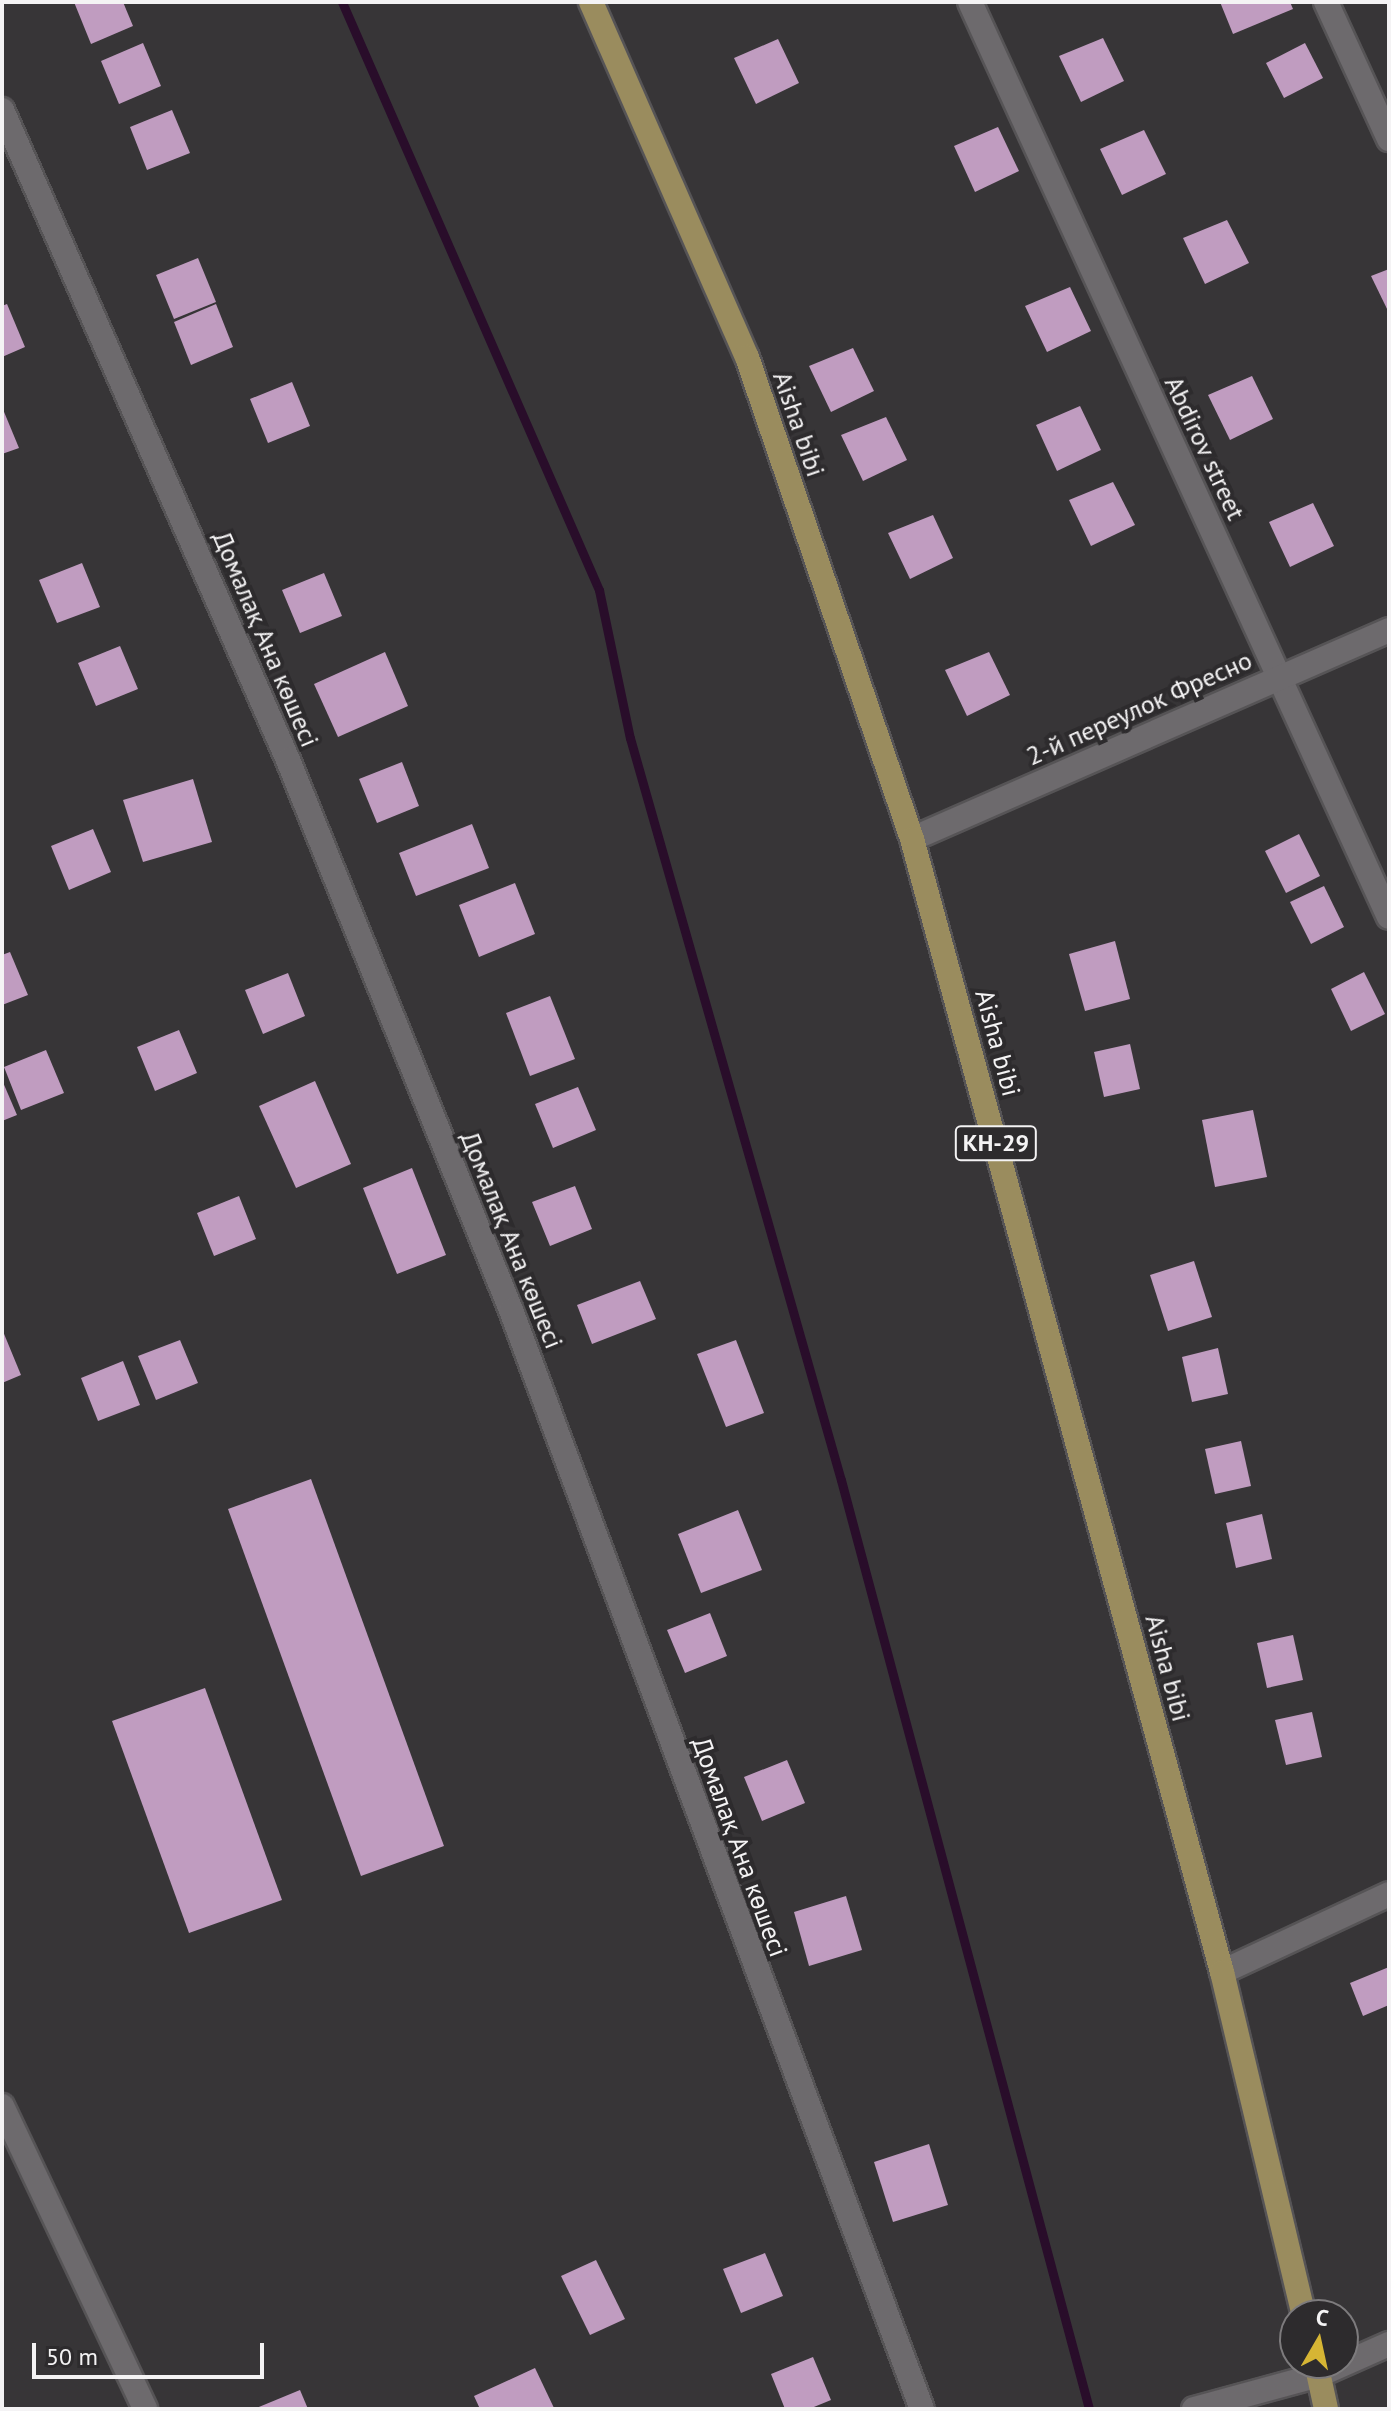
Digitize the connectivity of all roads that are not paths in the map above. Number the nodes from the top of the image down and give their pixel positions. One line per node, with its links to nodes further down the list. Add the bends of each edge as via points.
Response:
1 (591, 2): 8 (main road, Aisha bibi / КН-29, via 747,357)
2 (970, 2): 7 (street, Abdirov street)
3 (1326, 2): 5 (street)
4 (2, 110): 19 (street, Домалақ Ана көшесі, via 288,760 511,1310)
5 (1389, 139)
6 (1389, 630): 7 (street, 2-й переулок Фресно)
7 (1279, 677): 8 (street, 2-й переулок Фресно); 9 (street, Abdirov street)
8 (912, 839): 11 (main road, Aisha bibi / КН-29)
9 (1389, 917)
10 (1389, 1894): 11 (street)
11 (1222, 1972): 13 (main road, Aisha bibi / КН-29)
12 (2, 2106): 18 (street)
13 (1300, 2299)
14 (1389, 2344): 15 (street)
15 (1359, 2354)
16 (1286, 2379): 20 (street)
17 (1319, 2379): 21 (main road)
18 (145, 2409)
19 (922, 2409)
20 (1194, 2409)
21 (1326, 2409)

